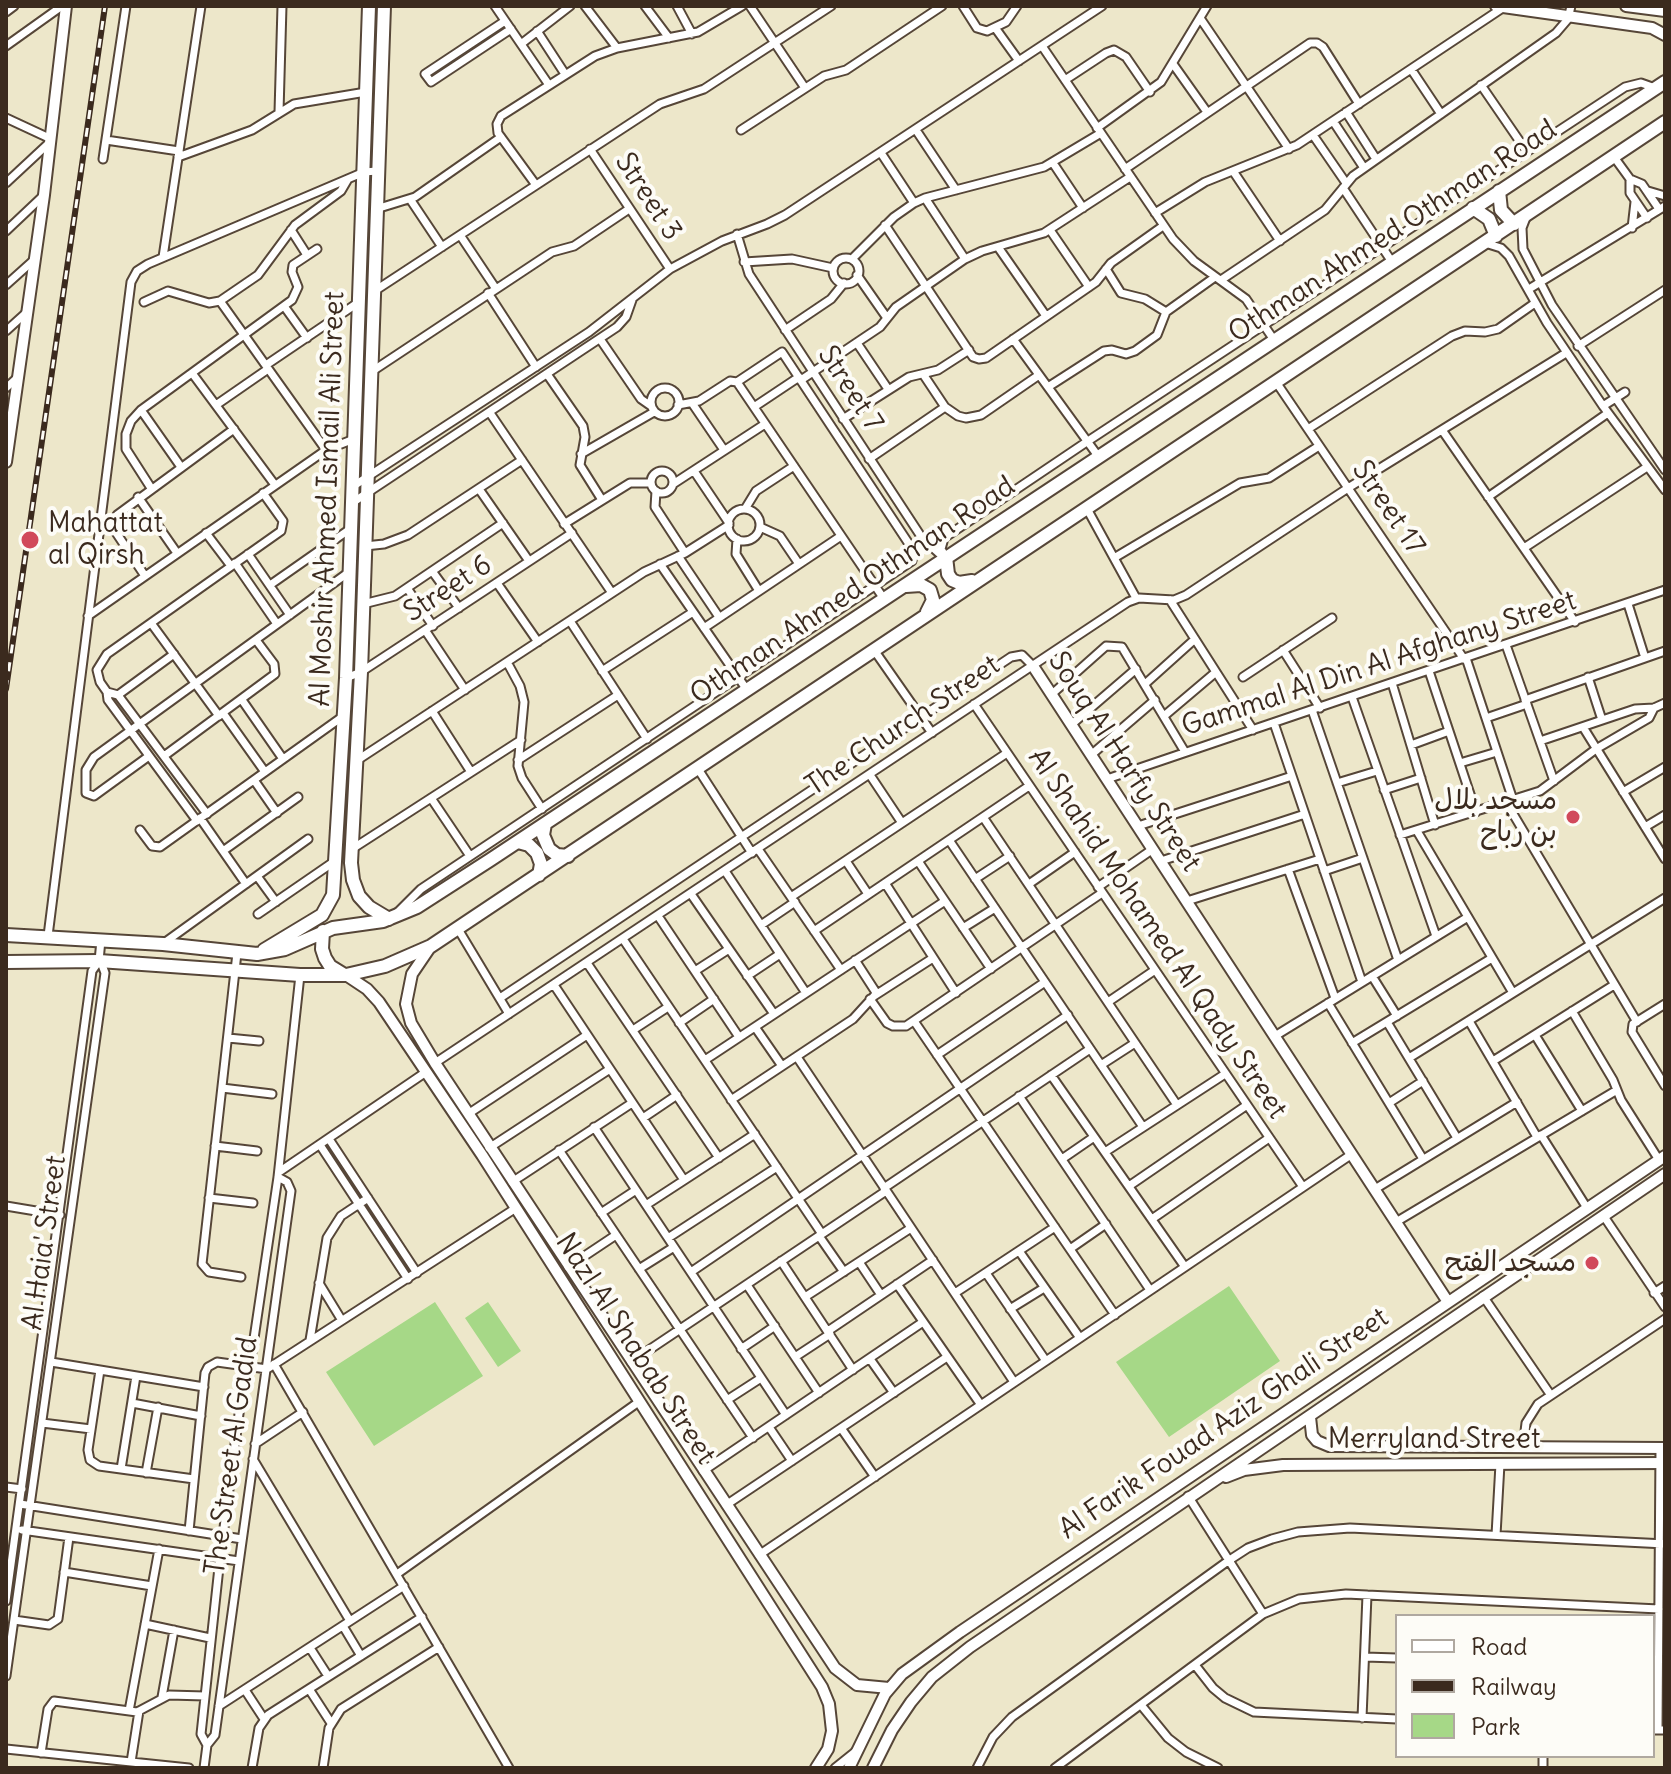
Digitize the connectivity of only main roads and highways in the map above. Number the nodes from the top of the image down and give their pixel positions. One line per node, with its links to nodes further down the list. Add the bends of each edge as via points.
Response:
1 (369, 6): 5 (main road, Al Moshir Ahmed Ismail Ali Street, via 366,92)
2 (384, 6): 5 (main road, Al Moshir Ahmed Ismail Ali Street)
3 (1660, 85): 6 (main road, Othman Ahmed Othman Road)
4 (1665, 122): 8 (main road, Othman Ahmed Othman Road)
5 (371, 172): 18 (main road, Al Moshir Ahmed Ismail Ali Street, via 376,209 351,871 355,888 369,907); 22 (main road, Al Moshir Ahmed Ismail Ali Street, via 359,302 333,895 317,919)
6 (1499, 191): 7 (main road, Othman Ahmed Othman Road); 8 (main road, via 1501,210)
7 (1473, 208): 9 (main road, via 1489,219); 10 (main road, Othman Ahmed Othman Road)
8 (1514, 224): 9 (main road, Othman Ahmed Othman Road)
9 (1490, 240): 11 (main road, Othman Ahmed Othman Road)
10 (945, 558): 11 (main road, via 952,580); 12 (main road, Othman Ahmed Othman Road)
11 (979, 579): 13 (main road, Othman Ahmed Othman Road)
12 (903, 587): 13 (main road, via 930,590 933,600); 14 (main road, Othman Ahmed Othman Road)
13 (926, 615): 16 (main road, Othman Ahmed Othman Road)
14 (545, 824): 15 (main road, Othman Ahmed Othman Road); 16 (main road, via 549,849)
15 (518, 842): 17 (main road, via 537,853); 18 (main road, Othman Ahmed Othman Road)
16 (568, 856): 17 (main road, Othman Ahmed Othman Road)
17 (539, 875): 25 (main road, Othman Ahmed Othman Road, via 431,946 385,966)
18 (392, 918): 19 (main road, Othman Ahmed Othman Road)
19 (323, 931): 22 (main road, Othman Ahmed Othman Road, via 285,949); 25 (main road, via 325,958)
20 (6, 935): 21 (main road, Othman Ahmed Othman Road)
21 (42, 935): 22 (main road, Othman Ahmed Othman Road); 23 (main road, via 47,944 85,946)
22 (257, 954)
23 (84, 960): 24 (main road, Othman Ahmed Othman Road); 25 (main road, Othman Ahmed Othman Road)
24 (6, 962)
25 (346, 975)

